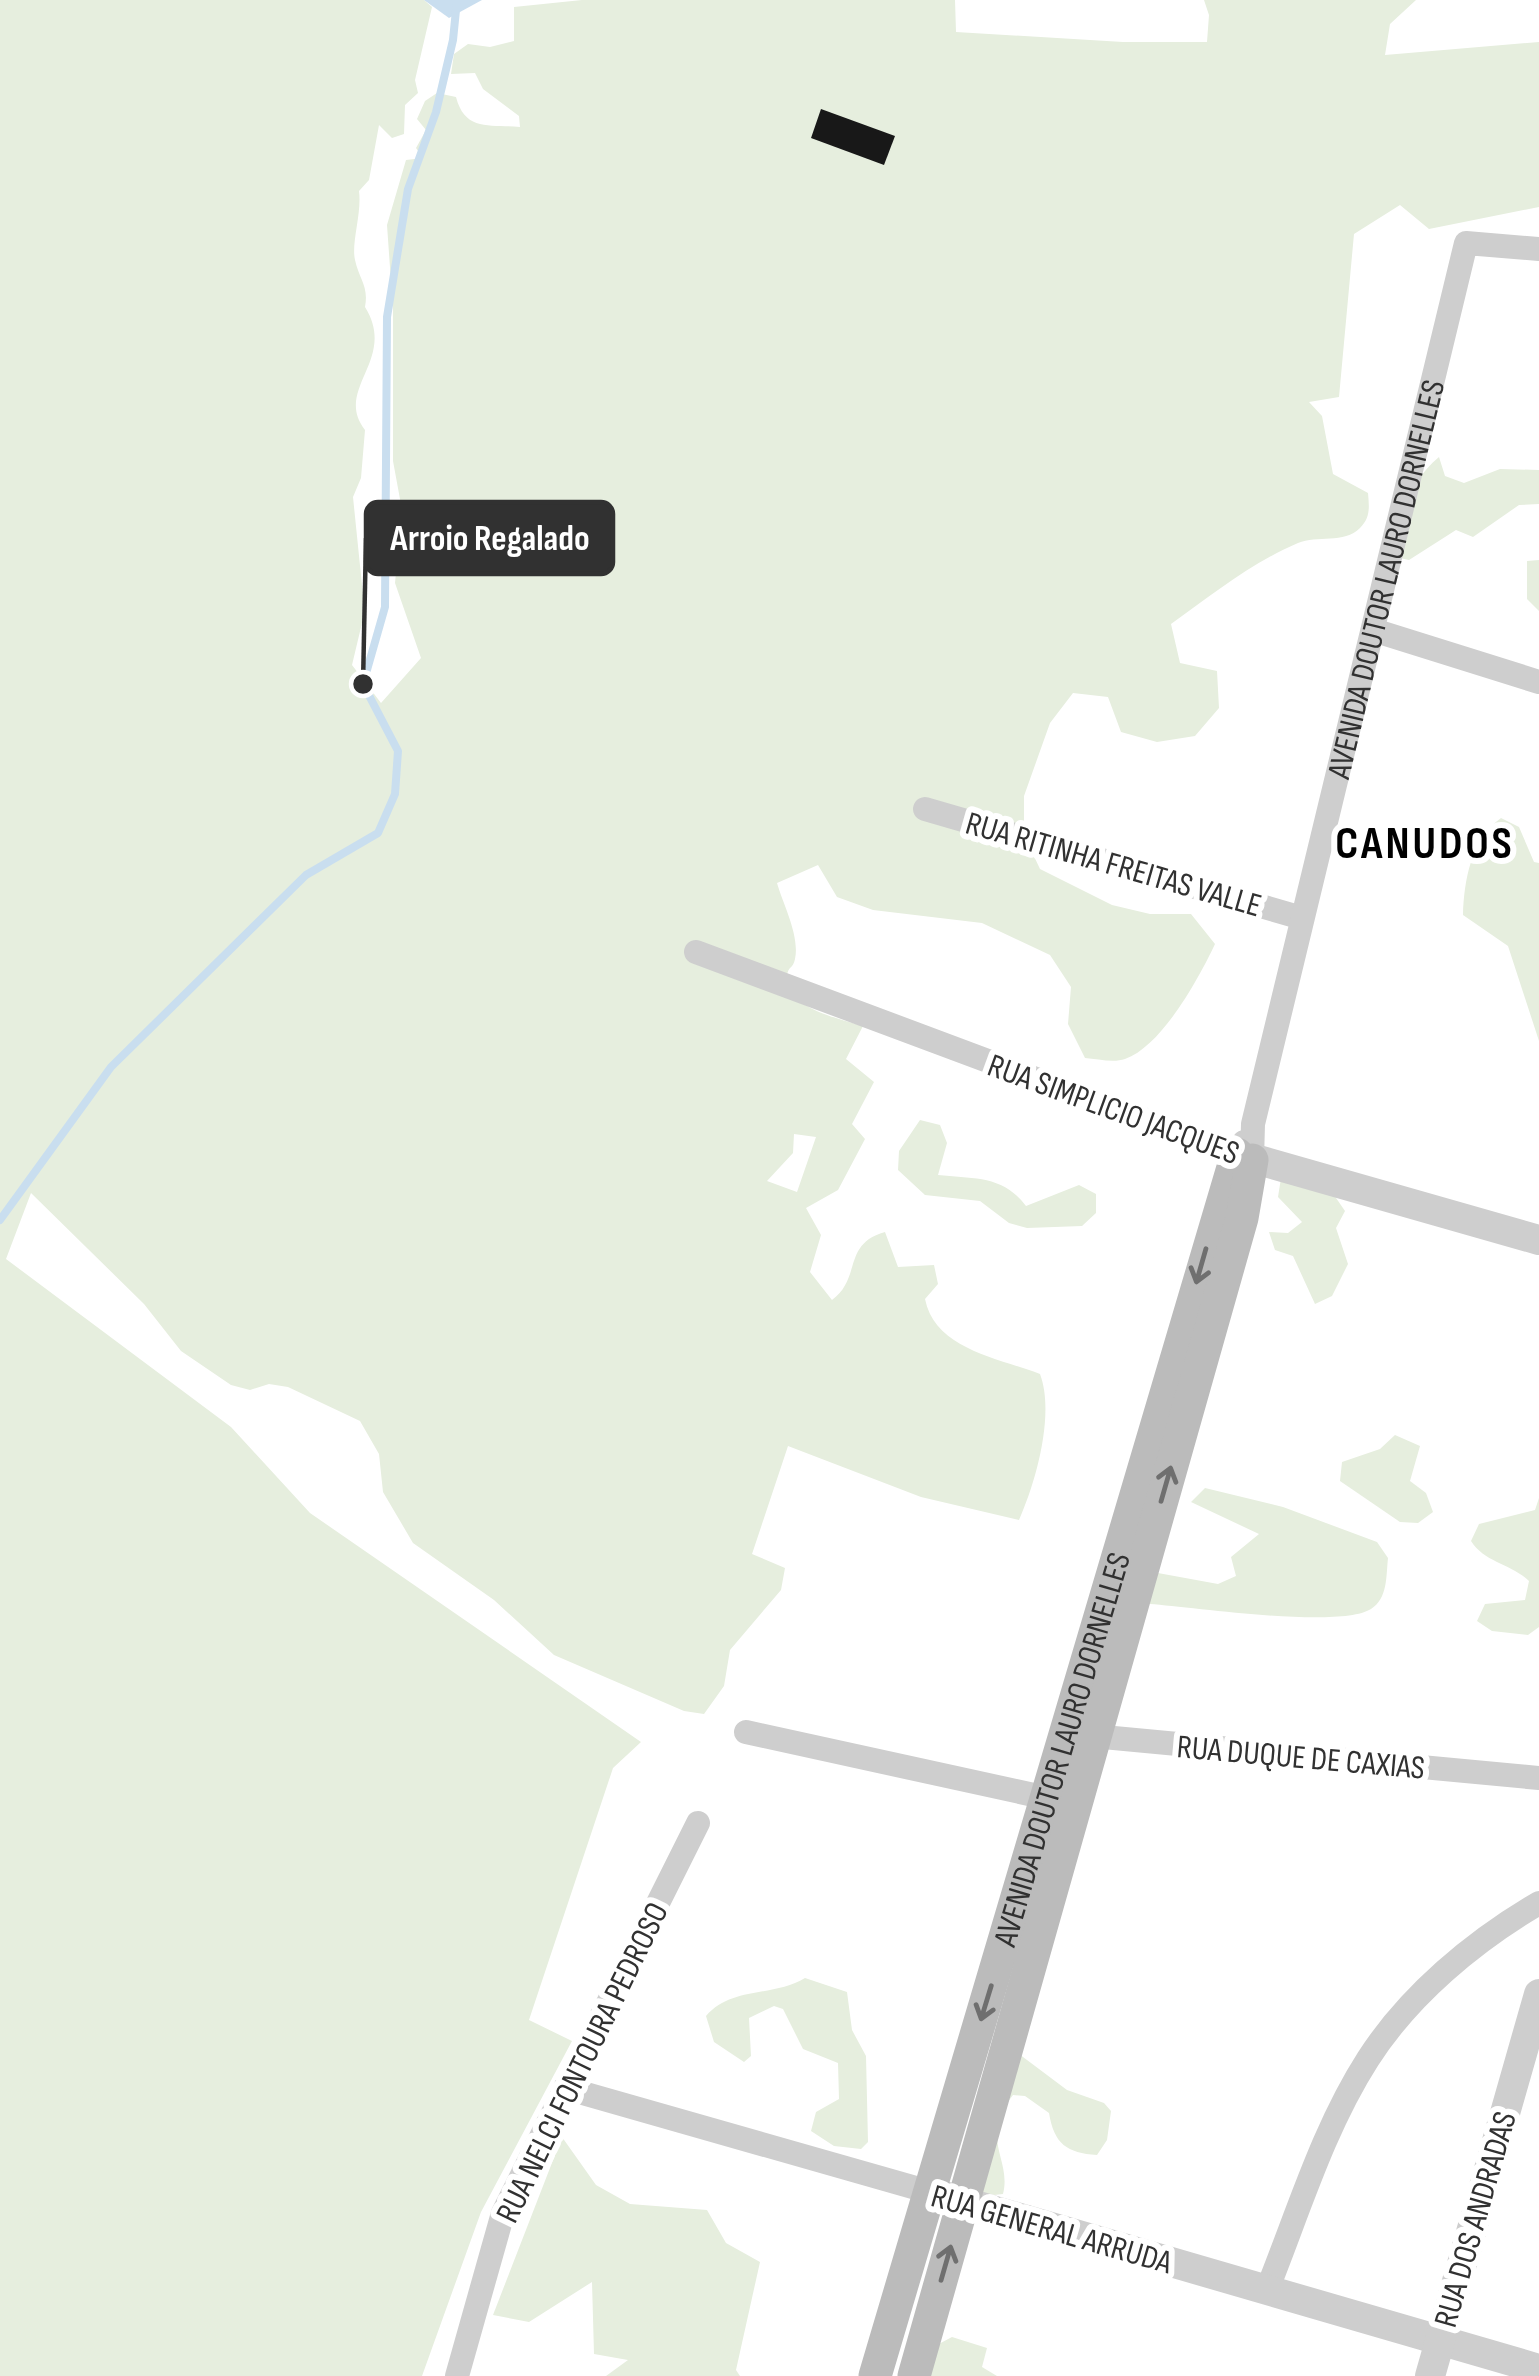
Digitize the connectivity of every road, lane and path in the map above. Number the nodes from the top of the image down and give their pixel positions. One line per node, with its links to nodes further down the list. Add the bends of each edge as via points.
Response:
1 (1539, 249): 2 (street, AVENIDA DOUTOR LAURO DORNELLES, via 1466,243)
2 (1373, 629): 3 (street); 5 (street, AVENIDA DOUTOR LAURO DORNELLES)
3 (1539, 682)
4 (925, 809): 5 (street, RUA RITINHA FREITAS VALLE)
5 (1302, 918): 7 (street, AVENIDA DOUTOR LAURO DORNELLES)
6 (696, 952): 7 (street, RUA SIMPLICIO JACQUES)
7 (1244, 1157): 8 (street, RUA SIMPLICIO JACQUES); 10 (main road, AVENIDA DOUTOR LAURO DORNELLES)
8 (1539, 1240)
9 (746, 1732): 12 (street)
10 (1079, 1734): 11 (street, RUA DUQUE DE CAXIAS); 12 (main road, AVENIDA DOUTOR LAURO DORNELLES)
11 (1539, 1778)
12 (1061, 1801): 17 (main road, AVENIDA DOUTOR LAURO DORNELLES, one-way to 17); 18 (main road, AVENIDA DOUTOR LAURO DORNELLES)
13 (698, 1823): 16 (street, RUA NELCI FONTOURA PEDROSO)
14 (1539, 1903): 19 (street, via 1446,1970 1369,2057)
15 (1539, 1994): 20 (street, RUA DOS ANDRADAS)
16 (565, 2088): 17 (street, RUA GENERAL ARRUDA); 22 (street, RUA NELCI FONTOURA PEDROSO, via 503,2213)
17 (930, 2192): 18 (street, RUA GENERAL ARRUDA); 23 (main road, AVENIDA DOUTOR LAURO DORNELLES)
18 (963, 2202): 19 (street, RUA GENERAL ARRUDA); 24 (main road, AVENIDA DOUTOR LAURO DORNELLES, one-way to 18)
19 (1267, 2290): 20 (street, RUA GENERAL ARRUDA)
20 (1440, 2340): 21 (street, RUA GENERAL ARRUDA); 25 (street, RUA DOS ANDRADAS)
21 (1539, 2369)
22 (457, 2376)
23 (875, 2376)
24 (914, 2376)
25 (1430, 2376)

